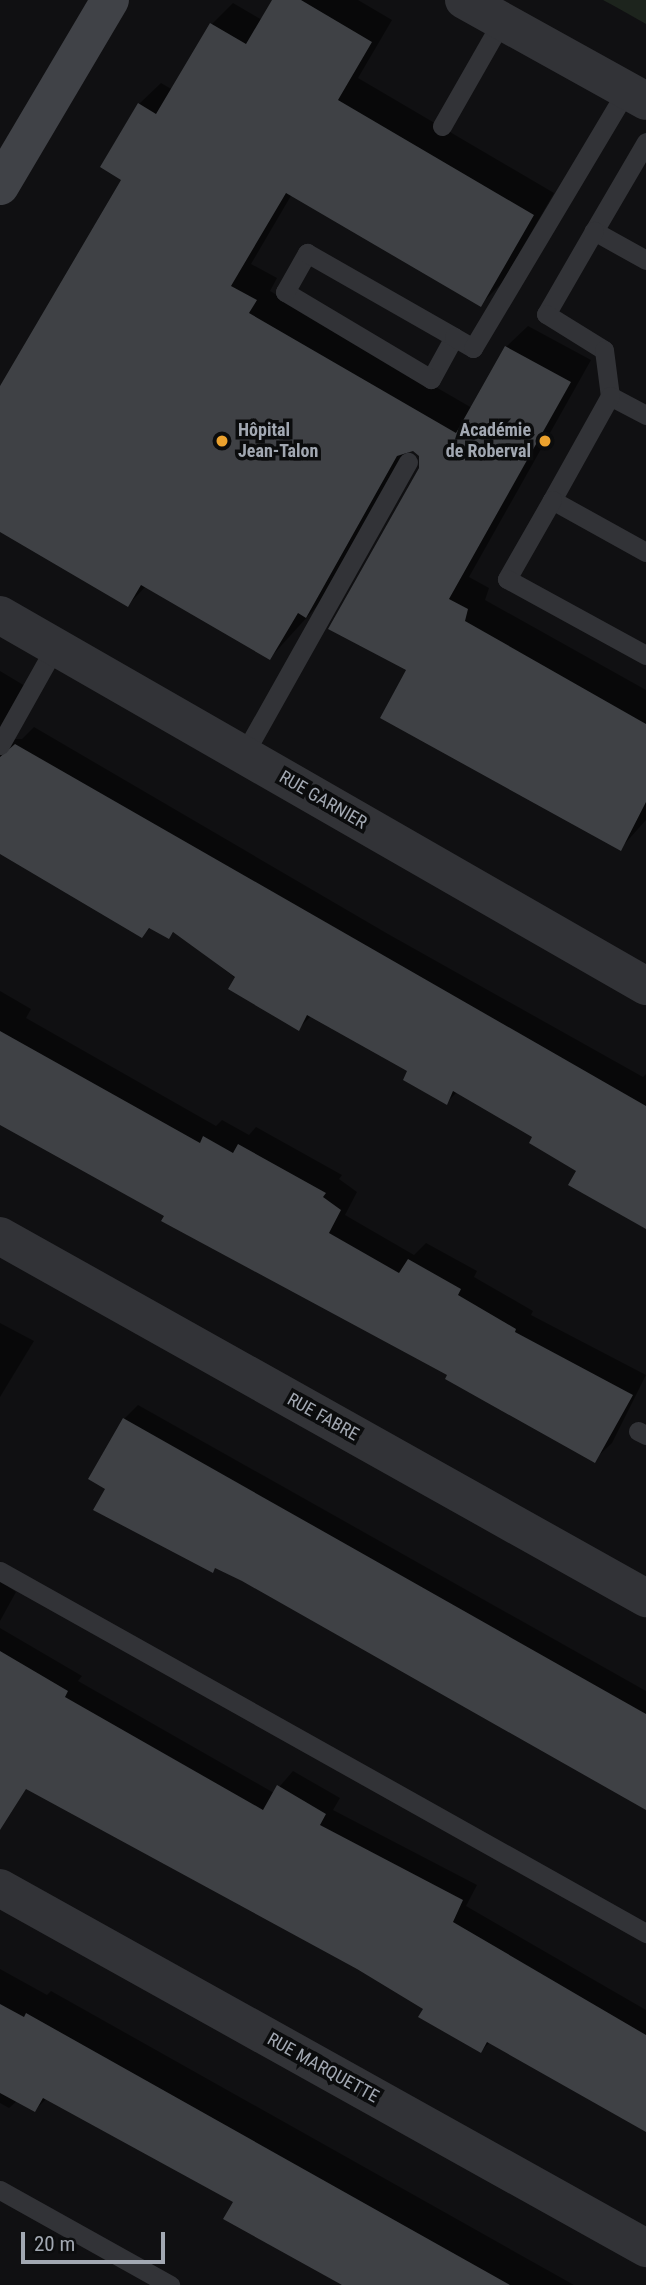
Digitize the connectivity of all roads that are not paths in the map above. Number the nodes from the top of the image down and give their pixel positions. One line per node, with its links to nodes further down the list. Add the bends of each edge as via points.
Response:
1 (110, 0): 7 (main road)
2 (464, 0): 3 (street)
3 (502, 21): 4 (street); 5 (lane)
4 (636, 96): 10 (lane, via 473,348)
5 (442, 126)
6 (646, 142): 8 (lane)
7 (0, 186)
8 (594, 231): 9 (lane); 11 (lane, via 546,314 604,350)
9 (646, 260)
10 (454, 337): 10 (lane, via 307,253 285,292 431,379)
11 (610, 396): 12 (lane); 14 (lane)
12 (646, 415)
13 (408, 462): 20 (lane)
14 (552, 500): 15 (lane); 18 (lane, via 507,579)
15 (646, 552)
16 (0, 615): 17 (street, RUE GARNIER)
17 (55, 647): 19 (lane); 20 (street, RUE GARNIER)
18 (646, 655)
19 (0, 746)
20 (244, 754): 21 (street, RUE GARNIER)
21 (646, 986)
22 (0, 1236): 24 (street, RUE FABRE)
23 (0, 1571): 26 (lane)
24 (646, 1598)
25 (0, 1888): 28 (street, RUE MARQUETTE)
26 (646, 1933)
27 (0, 2190): 29 (lane)
28 (646, 2248)
29 (170, 2285)

